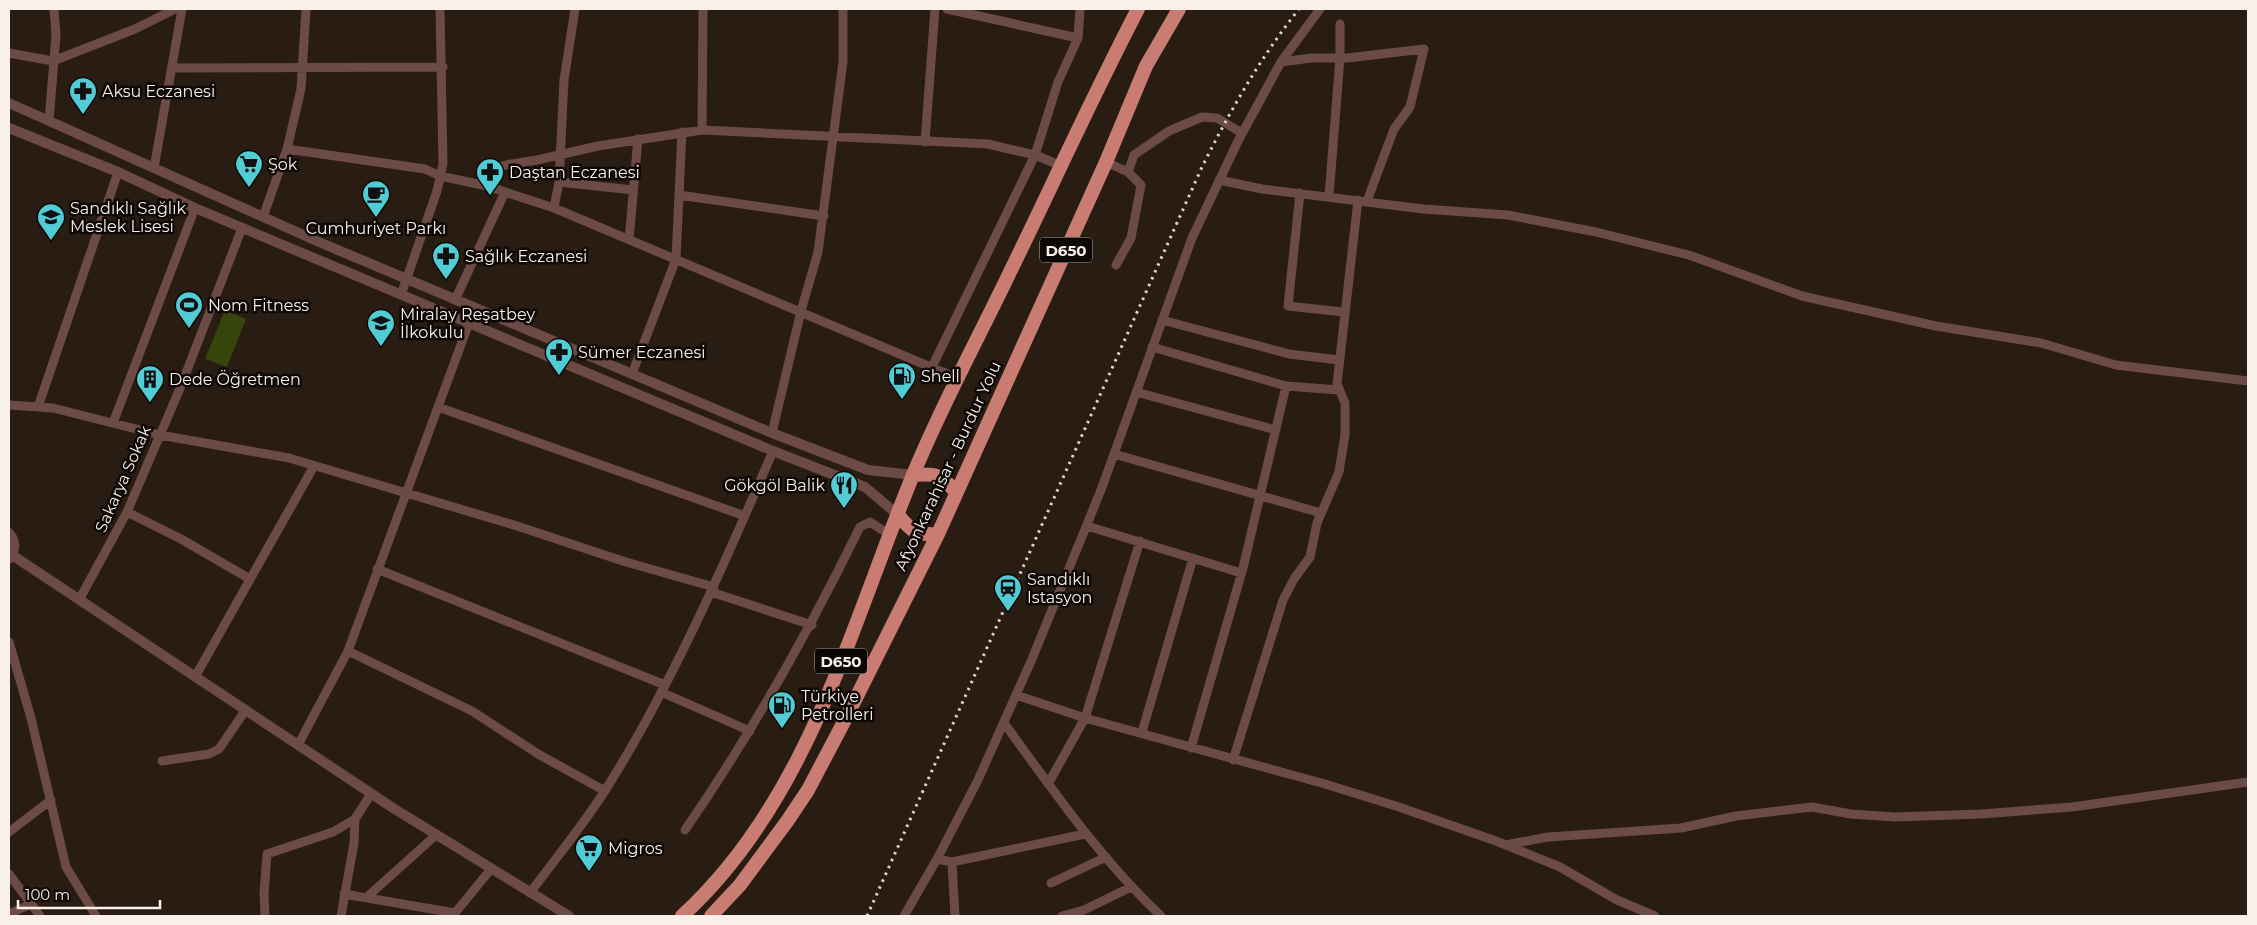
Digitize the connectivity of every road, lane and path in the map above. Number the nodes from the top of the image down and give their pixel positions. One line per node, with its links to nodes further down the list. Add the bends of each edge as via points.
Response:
1 (54, 9): 19 (street)
2 (175, 9): 19 (street, via 136,29)
3 (182, 9): 23 (street)
4 (306, 9): 21 (street)
5 (440, 9): 22 (street)
6 (575, 9): 34 (street, via 564,80)
7 (703, 9): 27 (street)
8 (844, 9): 30 (street, via 843,62)
9 (935, 9): 32 (street)
10 (947, 9): 16 (street)
11 (1080, 9): 16 (street)
12 (1138, 9): 37 (highway, Afyonkarahisar - Burdur Yolu / D650)
13 (1179, 9): 36 (highway, Afyonkarahisar - Burdur Yolu / D650, via 1146,66)
14 (1320, 9): 20 (street)
15 (1340, 24): 18 (street)
16 (1078, 38): 35 (street, via 1058,82)
17 (9, 53): 19 (street)
18 (1340, 58): 20 (street); 49 (street); 50 (street, via 1424,49 1410,107 1394,129)
19 (54, 62): 25 (street)
20 (1280, 62): 29 (street)
21 (302, 67): 22 (street); 23 (street); 33 (street, via 301,89)
22 (443, 67): 41 (street, via 443,164)
23 (172, 68): 38 (street)
24 (9, 103): 25 (street)
25 (48, 120): 38 (street)
26 (9, 128): 39 (street)
27 (702, 130): 28 (street); 30 (street)
28 (682, 132): 31 (street); 48 (street)
29 (1242, 133): 40 (street, via 1217,118 1202,117 1169,131 1134,155); 42 (street)
30 (834, 135): 32 (street); 53 (street)
31 (638, 139): 34 (street); 45 (street)
32 (925, 142): 35 (street, via 988,144)
33 (287, 149): 41 (street, via 425,169); 54 (street)
34 (561, 155): 43 (street); 44 (street, via 495,168 484,175)
35 (1035, 155): 37 (street); 68 (street)
36 (1106, 162): 40 (street); 86 (highway, Afyonkarahisar - Burdur Yolu / D650)
37 (1062, 166): 70 (highway, Afyonkarahisar - Burdur Yolu / D650)
38 (154, 168): 54 (street)
39 (118, 172): 51 (street); 76 (street)
40 (1128, 172): 58 (street, via 1141,185 1131,238)
41 (440, 176): 44 (street); 59 (street)
42 (1219, 180): 47 (street); 64 (street, via 1192,238)
43 (559, 182): 45 (street); 52 (street)
44 (480, 184): 46 (street)
45 (633, 190): 56 (street)
46 (505, 192): 52 (street); 61 (street)
47 (1300, 193): 49 (street); 63 (street, via 1288,306)
48 (678, 195): 53 (street); 57 (street)
49 (1329, 196): 50 (street)
50 (1362, 200): 63 (street); 71 (street, via 1508,215 1596,232 1689,255 1802,296 1936,326 2042,343 2116,365)
51 (196, 208): 55 (street); 78 (street)
52 (554, 208): 56 (street)
53 (824, 216): 62 (street, via 818,252)
54 (262, 217): 59 (street)
55 (242, 228): 60 (street); 81 (street, Sakarya Sokak)
56 (629, 240): 57 (street)
57 (676, 259): 62 (street); 69 (street)
58 (1116, 265)
59 (407, 279): 60 (street); 61 (street)
60 (401, 294): 65 (street)
61 (456, 300): 69 (street)
62 (801, 311): 68 (street); 80 (street)
63 (1343, 312): 67 (street)
64 (1162, 320): 66 (street); 67 (street, via 1290,354)
65 (468, 323): 77 (street); 82 (street)
66 (1152, 347): 72 (street); 74 (street)
67 (1339, 360): 73 (street)
68 (932, 367): 70 (street)
69 (632, 374): 80 (street)
70 (959, 379): 85 (highway, Afyonkarahisar - Burdur Yolu / D650)
71 (2248, 381)
72 (1286, 386): 73 (street); 79 (street)
73 (1339, 390): 90 (street, via 1345,404 1345,435 1339,472)
74 (1136, 392): 79 (street); 83 (street)
75 (9, 405): 76 (street)
76 (38, 407): 78 (street)
77 (438, 407): 87 (street); 92 (street)
78 (112, 423): 81 (street)
79 (1276, 430): 88 (street)
80 (772, 433): 85 (street, via 868,470)
81 (160, 435): 84 (street, via 289,458); 89 (street, Sakarya Sokak)
82 (773, 451): 91 (street, via 865,487); 92 (street)
83 (1114, 454): 88 (street); 93 (street)
84 (314, 466): 87 (street); 102 (street)
85 (913, 475): 86 (highway, via 932,473 945,480); 91 (highway, Afyonkarahisar - Burdur Yolu / D650)
86 (956, 492): 95 (highway, Afyonkarahisar - Burdur Yolu / D650)
87 (406, 493): 100 (street); 103 (street)
88 (1260, 497): 90 (street); 101 (street)
89 (127, 512): 102 (street); 104 (street, Sakarya Sokak)
90 (1321, 513): 118 (street, via 1310,557 1283,600)
91 (898, 515): 95 (highway, via 909,528 921,535); 96 (highway, Afyonkarahisar - Burdur Yolu / D650)
92 (745, 516): 103 (street)
93 (1087, 526): 97 (street); 110 (street)
94 (9, 533): 98 (street, via 15,544)
95 (938, 534): 151 (highway, Afyonkarahisar - Burdur Yolu / D650, via 808,790 745,877)
96 (890, 535): 105 (street, via 870,522 860,527); 150 (highway, Afyonkarahisar - Burdur Yolu / D650, via 816,723 792,770 720,877)
97 (1140, 541): 99 (street); 112 (street)
98 (10, 557): 104 (street)
99 (1193, 558): 101 (street); 115 (street)
100 (378, 569): 107 (street); 109 (street)
101 (1241, 573): 117 (street)
102 (250, 579): 108 (street)
103 (713, 589): 105 (street); 109 (street)
104 (79, 600): 108 (street)
105 (812, 625): 114 (street)
106 (9, 642): 124 (street)
107 (348, 651): 116 (street); 122 (street, via 472,711 538,754)
108 (195, 677): 111 (street)
109 (663, 689): 114 (street); 122 (street)
110 (1016, 695): 112 (street); 113 (street)
111 (245, 711): 116 (street); 119 (street, via 219,749 209,754)
112 (1085, 718): 115 (street); 121 (street)
113 (1004, 723): 121 (street); 132 (street)
114 (750, 731): 126 (street)
115 (1142, 732): 117 (street)
116 (298, 745): 123 (street)
117 (1191, 748): 118 (street)
118 (1233, 760): 130 (street, via 1399,807)
119 (162, 761)
120 (2248, 782): 130 (street, via 2072,807 1981,814 1895,817 1812,807 1736,816 1681,828 1548,837)
121 (1048, 784): 128 (street)
122 (605, 791): 138 (street)
123 (371, 794): 125 (street); 129 (street)
124 (51, 800): 127 (street); 145 (street, via 66,867)
125 (355, 818): 139 (street, via 354,843); 146 (street, via 332,832 267,854)
126 (684, 830)
127 (9, 832)
128 (1085, 834): 131 (street); 133 (street)
129 (436, 835): 134 (street); 140 (street)
130 (1505, 845): 156 (street, via 1560,867 1617,900)
131 (1106, 857): 136 (street); 137 (street)
132 (937, 859): 133 (street); 152 (street)
133 (952, 862): 153 (street)
134 (491, 869): 138 (street); 140 (street, via 455,913)
135 (9, 874): 141 (street)
136 (1051, 884)
137 (1131, 887): 154 (street, via 1084,910); 155 (street)
138 (530, 893): 142 (street)
139 (344, 894): 140 (street); 147 (street)
140 (367, 897)
141 (31, 904): 143 (street); 144 (street)
142 (548, 904): 148 (street); 149 (street)
143 (9, 914)
144 (40, 916)
145 (96, 916)
146 (265, 916)
147 (341, 916)
148 (562, 916)
149 (569, 916)
150 (682, 916)
151 (711, 916)
152 (904, 916)
153 (955, 916)
154 (1062, 916)
155 (1161, 916)
156 (1655, 916)

